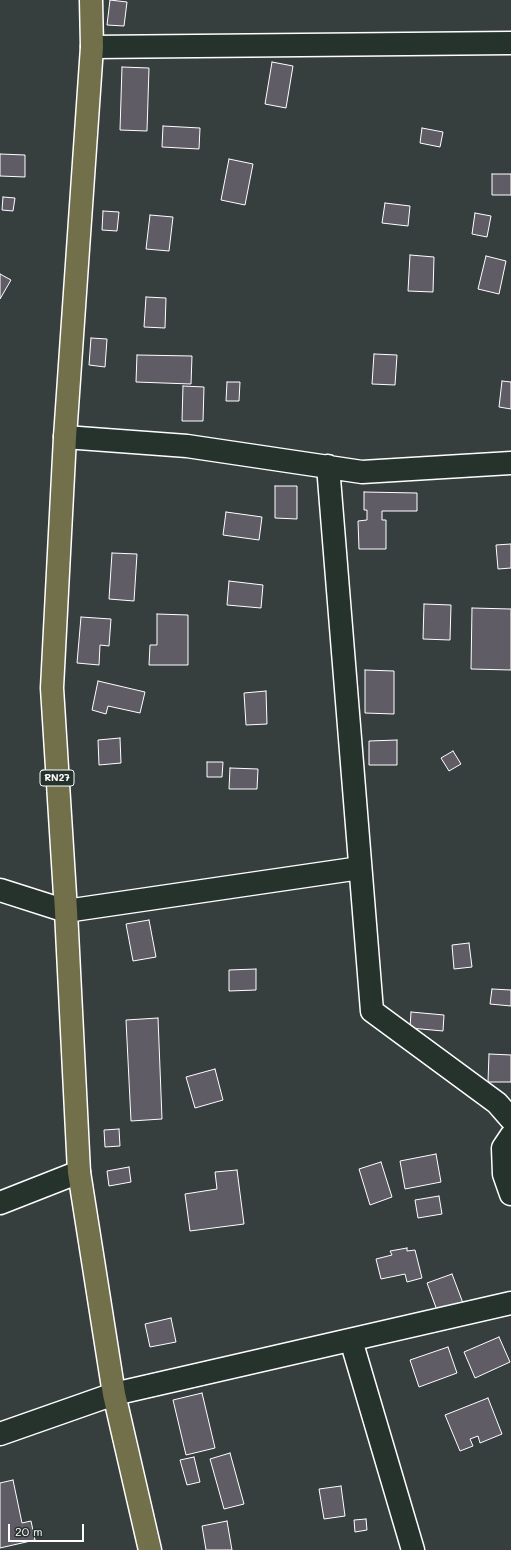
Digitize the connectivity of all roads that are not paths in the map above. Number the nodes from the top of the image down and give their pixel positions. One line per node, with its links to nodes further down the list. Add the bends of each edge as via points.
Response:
1 (91, 0): 3 (main road, RN27)
2 (511, 43): 3 (street)
3 (92, 47): 4 (main road, RN27)
4 (65, 437): 6 (street, via 187,446); 9 (main road, RN27, via 52,688)
5 (511, 463): 6 (street, via 362,472)
6 (328, 466): 7 (street)
7 (360, 868): 9 (street); 10 (street, via 372,1011 497,1103)
8 (0, 890): 9 (street)
9 (66, 911): 12 (main road, RN27)
10 (511, 1119)
11 (511, 1136): 13 (street, via 504,1148 504,1174)
12 (79, 1172): 14 (street); 17 (main road, RN27)
13 (511, 1194)
14 (0, 1203)
15 (511, 1302): 16 (street)
16 (351, 1340): 17 (street); 20 (street)
17 (114, 1394): 18 (street); 19 (main road, RN27)
18 (0, 1434)
19 (150, 1550)
20 (413, 1550)

